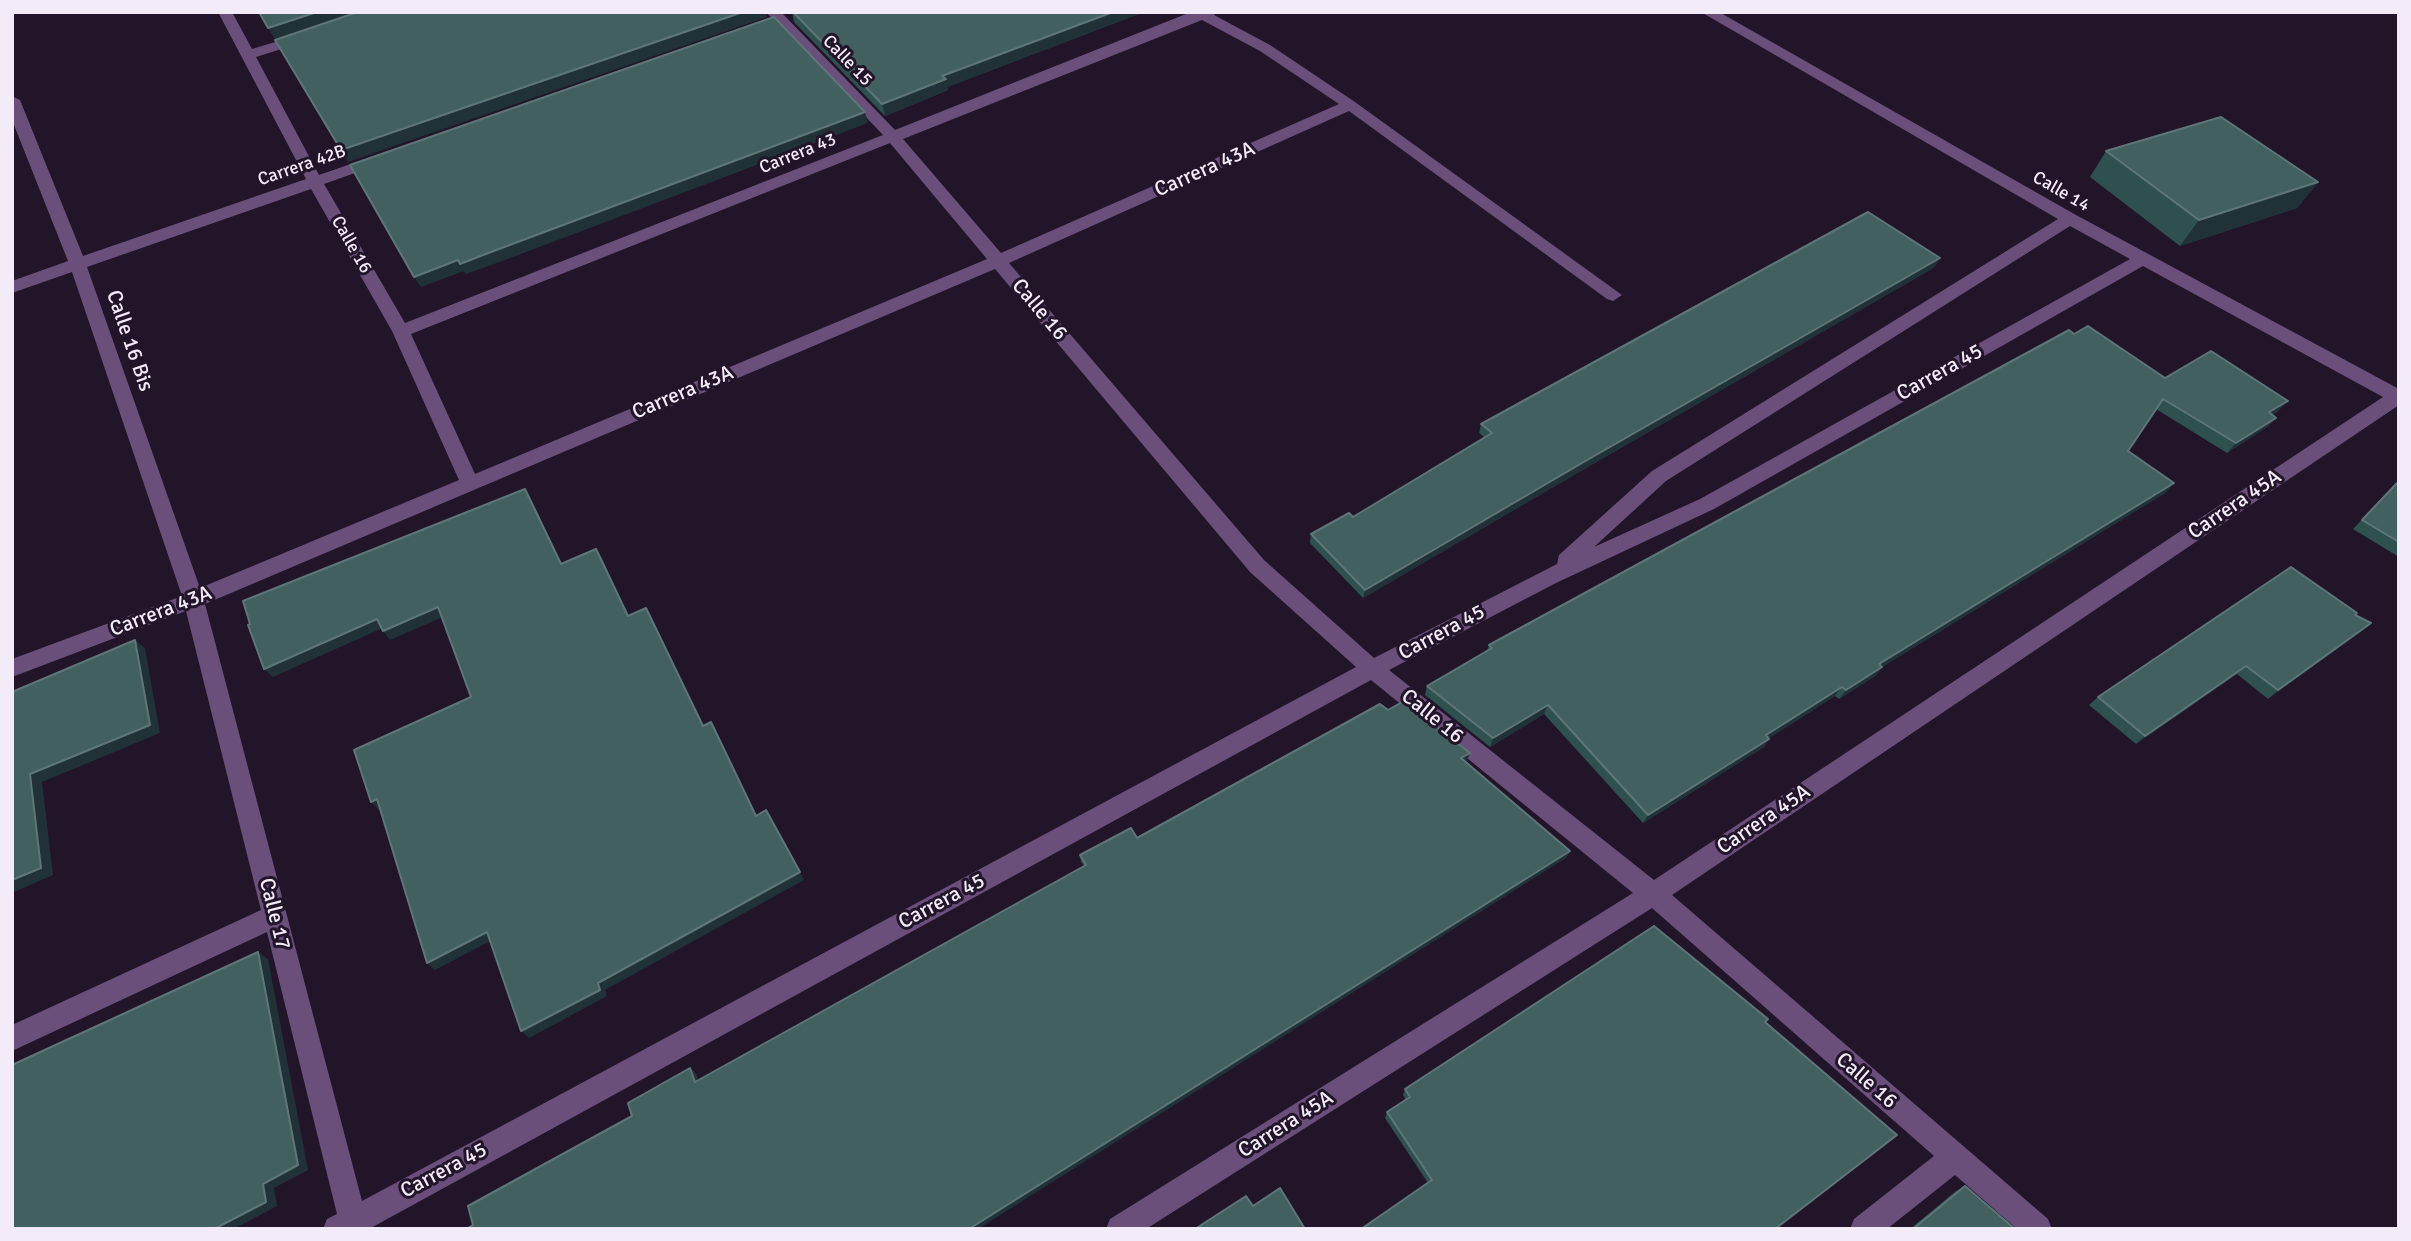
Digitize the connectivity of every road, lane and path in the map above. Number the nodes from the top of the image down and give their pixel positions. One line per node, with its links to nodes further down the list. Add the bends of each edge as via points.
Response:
1 (225, 12): 6 (street, Calle 16)
2 (1708, 12): 12 (street, Calle 14)
3 (1203, 13): 8 (street); 9 (street, Carrera 43)
4 (778, 18): 9 (street, Calle 15)
5 (323, 31): 6 (street)
6 (249, 54): 11 (street, Calle 16)
7 (12, 100): 15 (street, Calle 16 Bis)
8 (1350, 105): 14 (street, Carrera 43A); 17 (street)
9 (893, 137): 14 (street, Calle 16); 18 (street, Carrera 43)
10 (392, 155): 11 (street, Carrera 42B)
11 (315, 181): 15 (street, Carrera 42B); 18 (street, Calle 16)
12 (2070, 219): 13 (street, Calle 14); 21 (street, Carrera 45, via 1659,477)
13 (2142, 259): 19 (street, Calle 14); 21 (street, Carrera 45, via 1707,504)
14 (998, 261): 20 (street, Carrera 43A); 24 (street, Calle 16, via 1256,566)
15 (78, 264): 16 (street, Carrera 42B); 22 (street, Calle 16 Bis)
16 (12, 287)
17 (1613, 295)
18 (401, 331): 20 (street, Calle 16)
19 (2398, 397): 25 (street, Carrera 45A)
20 (470, 482): 22 (street, Carrera 43A)
21 (1549, 577): 24 (street, Carrera 45)
22 (194, 600): 23 (street, Carrera 43A); 26 (street, Calle 17)
23 (12, 668)
24 (1372, 669): 25 (street, Calle 16); 29 (street, Carrera 45)
25 (1653, 894): 28 (street, Calle 16); 30 (street, Carrera 45A)
26 (274, 916): 27 (street); 29 (street, Calle 17)
27 (12, 1038)
28 (1954, 1158): 31 (street); 32 (street, Calle 16)
29 (348, 1226)
30 (1120, 1229)
31 (1864, 1229)
32 (2038, 1229)

